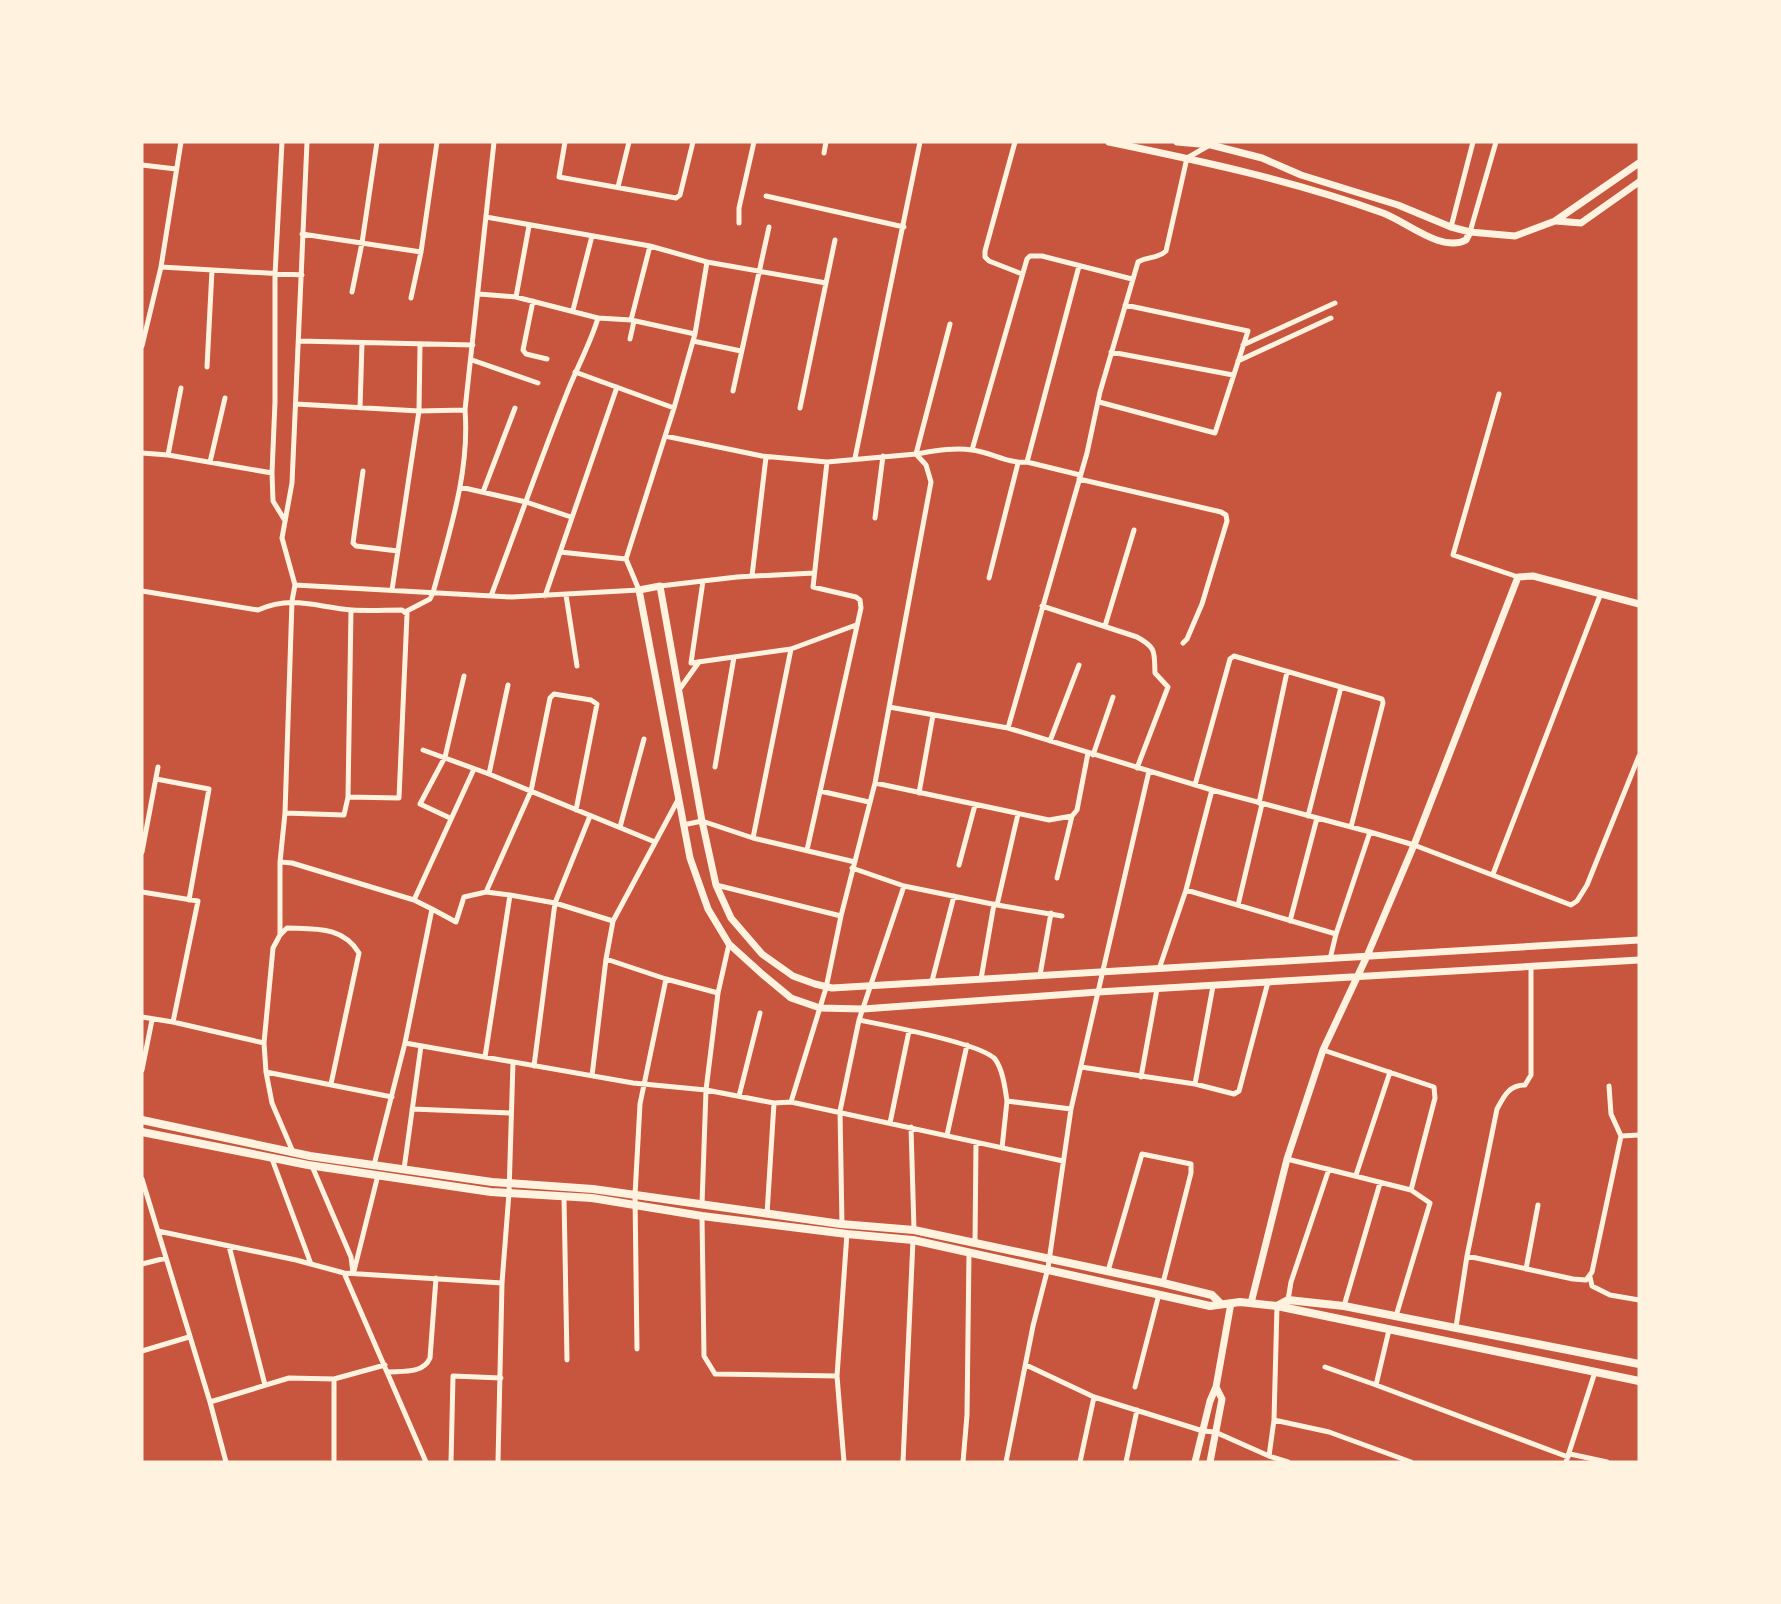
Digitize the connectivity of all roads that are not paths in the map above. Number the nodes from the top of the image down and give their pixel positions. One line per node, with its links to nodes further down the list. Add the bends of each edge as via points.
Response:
1 (181, 142): 23 (street)
2 (282, 142): 47 (street)
3 (307, 142): 35 (street)
4 (377, 142): 38 (street)
5 (437, 142): 40 (street)
6 (494, 142): 27 (street)
7 (565, 142): 25 (street, via 559,177)
8 (629, 142): 25 (street)
9 (693, 142): 25 (street, via 676,198)
10 (754, 142): 29 (street)
11 (826, 142): 19 (street)
12 (920, 142): 32 (street)
13 (1015, 142): 46 (street, via 985,257)
14 (1109, 142): 20 (street)
15 (1177, 142): 18 (street)
16 (1473, 142): 33 (street)
17 (1496, 142): 34 (street)
18 (1213, 144): 20 (street); 33 (street)
19 (824, 153)
20 (1187, 158): 34 (street, via 1347,200 1452,245 1466,240); 49 (street, via 1166,251 1158,258 1138,262)
21 (1639, 163): 28 (street)
22 (142, 165): 23 (street)
23 (176, 169): 43 (street)
24 (1639, 182): 28 (street, via 1581,223)
25 (618, 187)
26 (766, 196): 32 (street)
27 (486, 217): 30 (street); 52 (street)
28 (1555, 221): 34 (street, via 1515,236)
29 (739, 223)
30 (529, 226): 36 (street); 53 (street)
31 (769, 227): 45 (street)
32 (904, 227): 103 (street)
33 (1451, 227): 34 (street)
34 (1470, 232)
35 (302, 234): 38 (street); 48 (street)
36 (592, 236): 39 (street); 60 (street)
37 (835, 240): 50 (street)
38 (362, 243): 40 (street); 51 (street)
39 (650, 246): 41 (street); 63 (street)
40 (421, 252): 54 (street)
41 (707, 262): 45 (street); 65 (street)
42 (1080, 266): 46 (street, via 1030,256); 49 (street); 106 (street)
43 (161, 267): 44 (street); 57 (street)
44 (212, 270): 47 (street); 79 (street)
45 (760, 271): 50 (street); 74 (street)
46 (1022, 274): 97 (street)
47 (275, 275): 48 (street); 109 (street)
48 (302, 275): 67 (street)
49 (1132, 279): 59 (street)
50 (826, 284): 93 (street)
51 (352, 292)
52 (479, 294): 53 (street); 71 (street)
53 (516, 297): 56 (street)
54 (411, 298)
55 (142, 300): 57 (street)
56 (533, 301): 60 (street); 76 (street, via 523,350)
57 (151, 302): 73 (street)
58 (1335, 303): 72 (street)
59 (1125, 306): 72 (street, via 1248,331); 75 (street)
60 (573, 310): 61 (street)
61 (598, 318): 63 (street); 80 (street)
62 (1331, 318): 78 (street)
63 (633, 321): 65 (street); 66 (street)
64 (950, 324): 99 (street)
65 (695, 334): 68 (street)
66 (630, 339)
67 (299, 341): 69 (street); 89 (street)
68 (693, 341): 74 (street); 92 (street)
69 (362, 343): 70 (street); 90 (street)
70 (419, 345): 71 (street); 95 (street)
71 (473, 345): 77 (street)
72 (1243, 345): 78 (street)
73 (142, 346)
74 (741, 351): 85 (street)
75 (1111, 352): 81 (street); 88 (street)
76 (547, 359)
77 (472, 360): 82 (street); 94 (street)
78 (1238, 361): 81 (street)
79 (207, 367)
80 (575, 372): 83 (street); 113 (street)
81 (1233, 375): 88 (street, via 1215,433)
82 (538, 383)
83 (617, 387): 92 (street); 114 (street)
84 (181, 388): 100 (street)
85 (733, 391)
86 (1499, 394): 123 (street, via 1453,555)
87 (225, 398): 105 (street)
88 (1099, 402): 110 (street)
89 (296, 404): 90 (street); 116 (street, via 292,483)
90 (360, 408): 95 (street)
91 (515, 408): 112 (street)
92 (674, 408): 96 (street)
93 (800, 408)
94 (465, 410): 95 (street); 111 (street)
95 (419, 411): 118 (street)
96 (665, 436): 102 (street); 120 (street)
97 (972, 450): 99 (street); 107 (street)
98 (142, 453): 100 (street)
99 (916, 454): 101 (street); 155 (street, via 926,465 931,482)
100 (168, 455): 105 (street)
101 (883, 456): 103 (street); 115 (street)
102 (766, 457): 104 (street); 122 (street)
103 (855, 458): 104 (street)
104 (827, 461): 121 (street)
105 (210, 462): 109 (street)
106 (1027, 462): 107 (street); 110 (street)
107 (1018, 463): 124 (street)
108 (363, 471): 118 (street, via 353,543)
109 (272, 473): 116 (street, via 273,501)
110 (1079, 477): 138 (street); 143 (street, via 1226,515 1202,604)
111 (460, 487): 112 (street); 131 (street)
112 (483, 492): 113 (street)
113 (526, 502): 114 (street); 134 (street)
114 (571, 517): 119 (street)
115 (875, 518)
116 (284, 519): 126 (street, via 282,538)
117 (1134, 530): 142 (street)
118 (398, 551): 128 (street)
119 (560, 552): 120 (street); 135 (street)
120 (626, 559): 129 (street)
121 (814, 573): 122 (street); 141 (street, via 816,589 860,600)
122 (752, 576): 125 (street)
123 (1518, 577): 132 (street, via 1533,576); 197 (street)
124 (989, 578)
125 (703, 581): 127 (street); 146 (street, via 691,663)
126 (295, 585): 128 (street); 136 (street)
127 (660, 586): 129 (street); 153 (street)
128 (392, 590): 131 (street)
129 (639, 590): 133 (street); 178 (street)
130 (142, 591): 136 (street, via 258,610)
131 (433, 593): 134 (street); 140 (street)
132 (1601, 593): 137 (street); 203 (street)
133 (566, 595): 135 (street); 148 (street)
134 (491, 596): 135 (street)
135 (545, 596)
136 (292, 601): 139 (street); 183 (street)
137 (1639, 604)
138 (1042, 606): 142 (street); 157 (street)
139 (351, 610): 140 (street); 177 (street)
140 (405, 612): 177 (street, via 399,798)
141 (856, 625): 144 (street); 175 (street)
142 (1105, 626): 166 (street, via 1150,644 1155,673 1168,687)
143 (1183, 643)
144 (791, 649): 145 (street); 195 (street)
145 (734, 657): 146 (street); 165 (street)
146 (699, 662): 153 (street)
147 (1079, 665): 159 (street)
148 (577, 666)
149 (1287, 672): 152 (street); 172 (street, via 1231,657); 180 (street)
150 (464, 676): 163 (street)
151 (508, 685): 169 (street)
152 (1341, 687): 187 (street); 193 (street, via 1381,698 1383,703)
153 (679, 690): 190 (street)
154 (1113, 697): 161 (street)
155 (889, 707): 156 (street); 171 (street)
156 (933, 715): 157 (street); 176 (street)
157 (1008, 728): 159 (street)
158 (644, 739): 192 (street)
159 (1050, 741): 161 (street)
160 (423, 750): 163 (street)
161 (1090, 754): 166 (street); 186 (street)
162 (1639, 756): 203 (street, via 1577,901 1571,905)
163 (445, 757): 167 (street); 188 (street, via 420,804)
164 (158, 767): 170 (street)
165 (715, 767)
166 (1138, 768): 168 (street)
167 (474, 769): 169 (street); 188 (street)
168 (1149, 771): 172 (street); 233 (street)
169 (489, 774): 174 (street)
170 (156, 779): 199 (street); 212 (street, via 209,789)
171 (875, 783): 176 (street); 179 (street)
172 (1195, 785): 173 (street)
173 (1212, 790): 180 (street); 207 (street)
174 (531, 791): 182 (street); 182 (street, via 550,698 554,694 591,700 597,704 595,722); 209 (street)
175 (820, 791): 179 (street); 198 (street)
176 (919, 793): 181 (street)
177 (348, 797): 183 (street, via 344,815)
178 (678, 798): 191 (street); 196 (street)
179 (869, 802): 201 (street)
180 (1260, 804): 187 (street); 216 (street)
181 (975, 805): 184 (street); 202 (street)
182 (576, 810): 185 (street)
183 (285, 813): 200 (street)
184 (1018, 814): 186 (street, via 1049,820); 215 (street)
185 (590, 816): 192 (street); 214 (street)
186 (1072, 816): 204 (street)
187 (1308, 816): 189 (street)
188 (450, 818): 213 (street)
189 (1317, 818): 193 (street); 222 (street)
190 (702, 821): 191 (street); 195 (street); 205 (street)
191 (683, 825): 226 (street, via 708,909)
192 (620, 827): 196 (street)
193 (1351, 827): 194 (street)
194 (1370, 832): 197 (street); 223 (street)
195 (753, 838): 198 (street)
196 (656, 842): 221 (street)
197 (1414, 845): 203 (street); 227 (street)
198 (807, 850): 201 (street)
199 (142, 852)
200 (280, 862): 213 (street); 224 (street)
201 (854, 865): 206 (street); 219 (street)
202 (959, 865)
203 (1493, 874)
204 (1057, 878)
205 (716, 885): 219 (street); 242 (street, via 731,918 762,954 793,976)
206 (904, 886): 211 (street); 240 (street)
207 (1186, 890): 216 (street); 232 (street)
208 (142, 892): 212 (street)
209 (486, 892): 210 (street); 217 (street, via 464,897 456,922)
210 (510, 895): 214 (street); 259 (street)
211 (954, 896): 215 (street); 238 (street)
212 (189, 900): 252 (street, via 198,901)
213 (414, 900): 217 (street)
214 (555, 903): 221 (street); 261 (street)
215 (995, 905): 218 (street); 237 (street)
216 (1238, 905): 222 (street)
217 (432, 909): 255 (street)
218 (1051, 914): 220 (street); 234 (street)
219 (841, 916): 242 (street)
220 (1062, 916)
221 (613, 921): 228 (street)
222 (1290, 921): 223 (street)
223 (1336, 934): 229 (street)
224 (280, 935): 254 (street, via 273,948); 268 (street, via 287,928 328,929 352,942 359,953)
225 (1639, 940): 227 (street)
226 (729, 944): 245 (street); 246 (street, via 791,998)
227 (1367, 956): 229 (street); 235 (street)
228 (606, 959): 236 (street); 266 (street)
229 (1330, 959): 232 (street)
230 (1639, 960): 231 (street)
231 (1531, 966): 235 (street); 320 (street, via 1531,1075 1525,1085 1508,1090 1497,1109)
232 (1159, 969): 233 (street)
233 (1102, 971): 234 (street); 244 (street)
234 (1040, 975): 237 (street)
235 (1356, 977): 239 (street); 258 (street)
236 (666, 979): 245 (street); 269 (street)
237 (981, 979): 238 (street)
238 (932, 981): 240 (street)
239 (1268, 982): 241 (street); 270 (street, via 1239,1091 1234,1094)
240 (873, 985): 242 (street); 247 (street)
241 (1213, 986): 243 (street); 270 (street)
242 (826, 988): 246 (street)
243 (1157, 989): 244 (street); 267 (street)
244 (1098, 992): 247 (street); 262 (street)
245 (718, 993): 272 (street)
246 (820, 1008): 247 (street); 276 (street)
247 (863, 1009): 251 (street)
248 (760, 1013): 273 (street)
249 (142, 1017): 250 (street)
250 (152, 1020): 252 (street); 263 (street)
251 (859, 1020): 253 (street); 280 (street)
252 (173, 1022): 254 (street)
253 (909, 1031): 256 (street); 283 (street)
254 (264, 1043): 264 (street)
255 (405, 1043): 257 (street); 274 (street)
256 (967, 1045): 275 (street, via 992,1056); 286 (street)
257 (421, 1046): 259 (street); 278 (street)
258 (1323, 1051): 265 (street); 293 (street)
259 (485, 1057): 260 (street)
260 (513, 1062): 261 (street); 281 (street)
261 (534, 1066): 266 (street)
262 (1080, 1067): 267 (street); 279 (street)
263 (142, 1070)
264 (266, 1072): 268 (street); 291 (street, via 272,1103)
265 (1390, 1072): 300 (street); 304 (street, via 1434,1087)
266 (592, 1076): 269 (street)
267 (1141, 1077): 270 (street)
268 (331, 1084): 274 (street)
269 (644, 1084): 272 (street); 305 (street)
270 (1195, 1084)
271 (1609, 1086): 288 (street, via 1611,1114)
272 (706, 1090): 273 (street); 307 (street)
273 (739, 1096): 277 (street)
274 (393, 1097): 295 (street)
275 (1007, 1101): 279 (street); 290 (street)
276 (791, 1102): 277 (street); 280 (street)
277 (774, 1103): 310 (street)
278 (412, 1109): 281 (street); 297 (street)
279 (1072, 1109): 294 (street)
280 (840, 1111): 283 (street); 312 (street)
281 (511, 1113): 303 (street)
282 (142, 1121): 291 (main road)
283 (890, 1123): 284 (street)
284 (911, 1127): 286 (street); 313 (street)
285 (142, 1132): 292 (main road)
286 (947, 1135): 289 (street)
287 (1639, 1135): 288 (street)
288 (1621, 1136): 330 (street)
289 (976, 1142): 290 (street); 317 (street)
290 (1002, 1148): 294 (street)
291 (293, 1152): 295 (main road)
292 (272, 1158): 296 (main road); 324 (street)
293 (1287, 1159): 298 (street); 339 (street)
294 (1063, 1161): 322 (street)
295 (374, 1165): 297 (main road)
296 (312, 1166): 299 (main road); 329 (street, via 351,1257)
297 (404, 1169): 303 (main road)
298 (1329, 1169): 300 (street); 335 (street)
299 (377, 1175): 303 (main road); 329 (street)
300 (1356, 1175): 302 (street)
301 (142, 1179): 314 (street)
302 (1380, 1183): 304 (street); 341 (street)
303 (509, 1188): 305 (main road, via 593,1189); 306 (main road); 332 (street)
304 (1411, 1190): 342 (street, via 1430,1203)
305 (635, 1195): 307 (main road); 309 (street)
306 (564, 1197): 309 (main road); 348 (street)
307 (702, 1204): 310 (main road)
308 (1538, 1205): 326 (street)
309 (635, 1206): 311 (main road); 346 (street)
310 (767, 1214): 312 (main road)
311 (702, 1216): 315 (main road); 355 (street, via 704,1356 715,1374)
312 (841, 1224): 313 (main road); 315 (street)
313 (914, 1230): 317 (main road)
314 (158, 1231): 318 (street); 321 (street)
315 (847, 1234): 316 (main road); 355 (street)
316 (913, 1240): 319 (main road); 377 (street)
317 (975, 1243): 322 (main road)
318 (229, 1246): 324 (street); 359 (street)
319 (969, 1252): 325 (main road); 378 (street)
320 (1467, 1256): 326 (street); 343 (street)
321 (166, 1258): 323 (street); 345 (street)
322 (1049, 1258): 325 (street); 327 (main road)
323 (142, 1264)
324 (311, 1264): 328 (street)
325 (1048, 1268): 334 (main road); 351 (street)
326 (1526, 1269): 330 (street, via 1573,1279 1586,1280)
327 (1108, 1271): 333 (main road); 333 (street, via 1142,1154 1177,1160 1191,1164 1191,1173)
328 (344, 1273): 329 (street); 349 (street)
329 (353, 1273): 331 (street)
330 (1590, 1275): 336 (street, via 1591,1286)
331 (436, 1278): 332 (street); 353 (street, via 428,1364 416,1370)
332 (502, 1283): 356 (street)
333 (1163, 1283): 337 (main road, via 1212,1295)
334 (1159, 1294): 337 (main road, via 1210,1306); 361 (street)
335 (1288, 1300): 340 (main road); 341 (main road)
336 (1639, 1300)
337 (1220, 1303): 338 (main road)
338 (1231, 1303): 339 (main road); 362 (street)
339 (1251, 1303): 340 (main road)
340 (1277, 1306): 344 (main road); 366 (street)
341 (1343, 1306): 342 (main road)
342 (1396, 1316): 343 (main road)
343 (1456, 1326): 350 (main road)
344 (1389, 1330): 354 (main road); 360 (street)
345 (189, 1337): 347 (street); 364 (street)
346 (637, 1349)
347 (142, 1351)
348 (567, 1360)
349 (385, 1364): 353 (street); 357 (street)
350 (1639, 1364)
351 (1027, 1365): 363 (street); 379 (street)
352 (1325, 1367): 360 (street)
353 (388, 1372): 373 (street)
354 (1595, 1372): 358 (main road); 370 (street)
355 (837, 1376): 376 (street)
356 (501, 1378): 374 (street, via 453,1376); 375 (street)
357 (334, 1379): 359 (street, via 289,1378); 372 (street)
358 (1639, 1381)
359 (265, 1385): 364 (street)
360 (1376, 1385): 370 (street)
361 (1135, 1387)
362 (1216, 1387): 367 (street); 368 (street, via 1222,1399)
363 (1094, 1397): 365 (street); 380 (street)
364 (211, 1402): 371 (street)
365 (1137, 1410): 367 (street); 381 (street)
366 (1274, 1420): 369 (street); 385 (street, via 1329,1432)
367 (1203, 1430): 368 (street); 382 (street)
368 (1215, 1432): 369 (street); 383 (street)
369 (1269, 1456): 384 (street)
370 (1568, 1458): 386 (street)
371 (226, 1462)
372 (334, 1462)
373 (426, 1462)
374 (451, 1462)
375 (498, 1462)
376 (845, 1462)
377 (903, 1462)
378 (963, 1462)
379 (1006, 1462)
380 (1080, 1462)
381 (1126, 1462)
382 (1195, 1462)
383 (1210, 1462)
384 (1288, 1462)
385 (1411, 1462)
386 (1607, 1462)

